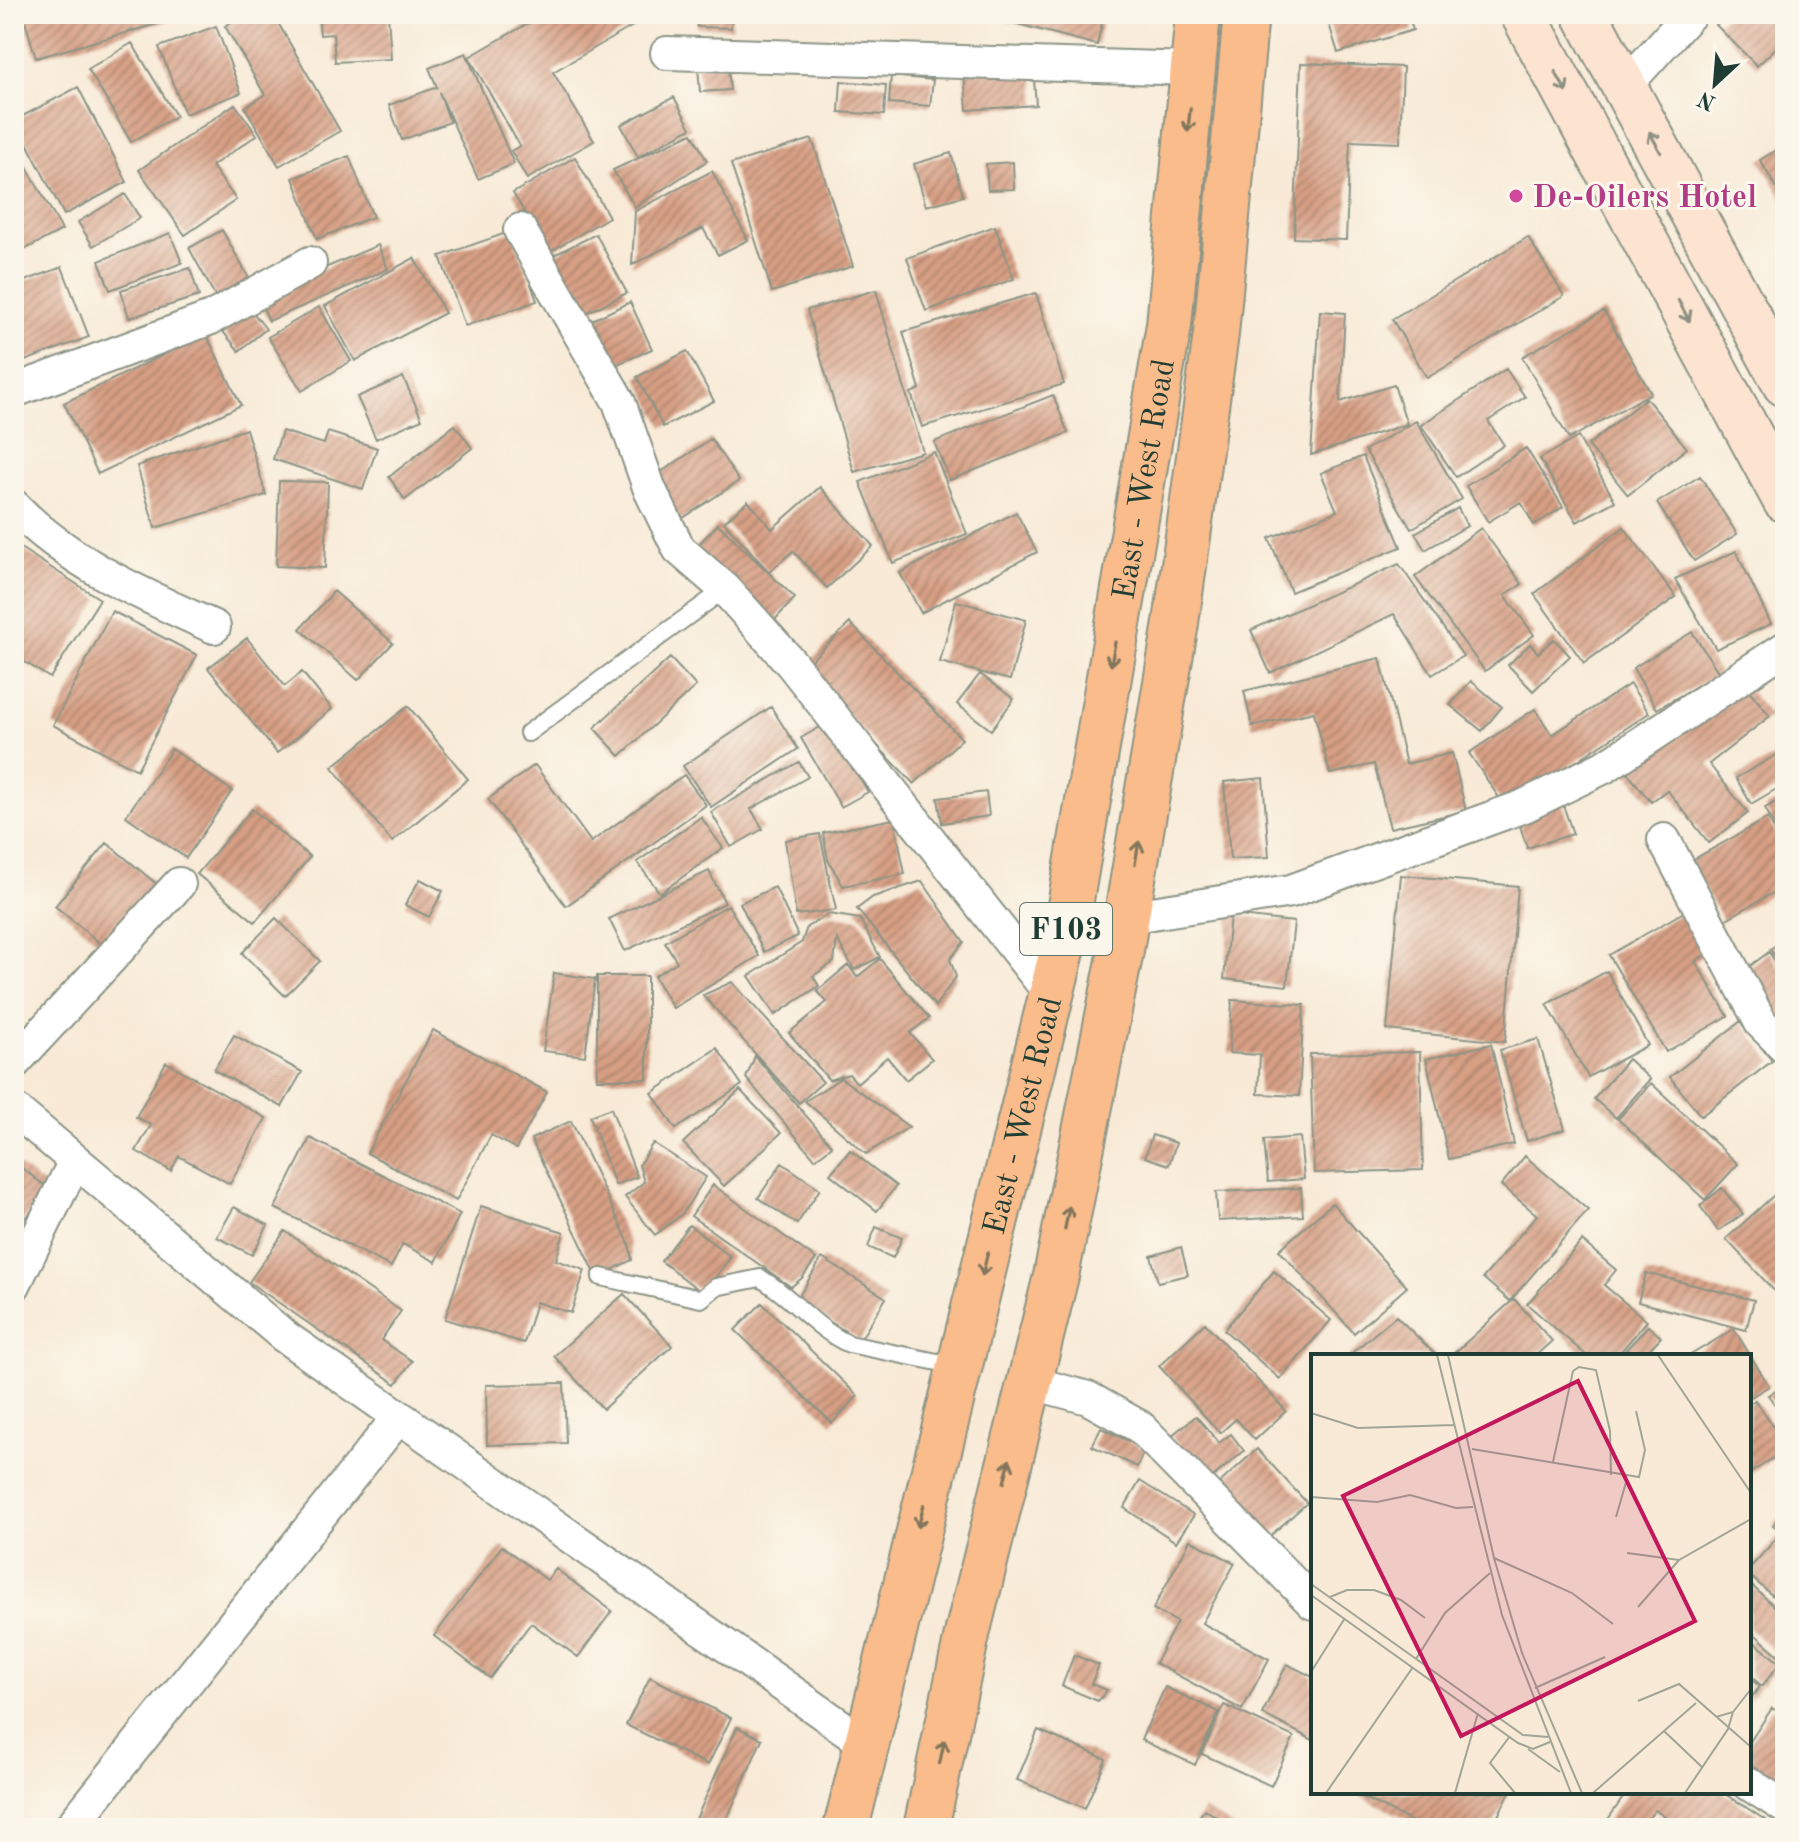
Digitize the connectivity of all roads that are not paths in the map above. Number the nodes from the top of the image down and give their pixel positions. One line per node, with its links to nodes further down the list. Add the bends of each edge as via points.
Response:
1 (1198, 14): 7 (main road, East - West Road / F103)
2 (1246, 14): 21 (main road, East - West Road / F103, one-way to 2, via 1176,623 1216,334)
3 (1523, 14): 13 (main road, one-way to 13)
4 (1585, 14): 8 (main road)
5 (1690, 14): 8 (street)
6 (667, 53): 7 (street)
7 (1194, 69): 22 (main road, East - West Road / F103, one-way to 22, via 1169,325)
8 (1625, 86): 11 (main road, one-way to 8)
9 (520, 230): 15 (street, via 619,402 650,490 679,549)
10 (310, 263): 12 (street, via 211,318)
11 (1785, 384)
12 (14, 391)
13 (1785, 500)
14 (14, 506): 16 (street, via 36,528 123,587)
15 (725, 589): 18 (lane); 22 (street, via 791,663)
16 (214, 627)
17 (1785, 648): 21 (street, via 1606,766 1524,806 1291,891)
18 (528, 733)
19 (1664, 840): 23 (street, via 1761,1023)
20 (179, 884): 24 (street)
21 (1127, 917): 30 (main road, East - West Road / F103, one-way to 21, via 1059,1261)
22 (1053, 997): 29 (main road, East - West Road / F103, one-way to 29)
23 (1785, 1047)
24 (14, 1063)
25 (14, 1109): 26 (street)
26 (75, 1161): 28 (street); 31 (street, via 284,1336)
27 (601, 1277): 29 (lane, via 701,1299 716,1287 760,1278 841,1340)
28 (14, 1285)
29 (959, 1367): 33 (main road, East - West Road / F103, one-way to 33)
30 (1029, 1382): 32 (street, via 1088,1398 1140,1427); 38 (main road, East - West Road / F103, one-way to 30)
31 (398, 1418): 33 (street); 36 (street)
32 (1311, 1601)
33 (865, 1743): 37 (main road, East - West Road / F103)
34 (1751, 1785): 35 (street)
35 (1785, 1807)
36 (70, 1828)
37 (846, 1828)
38 (926, 1828)

